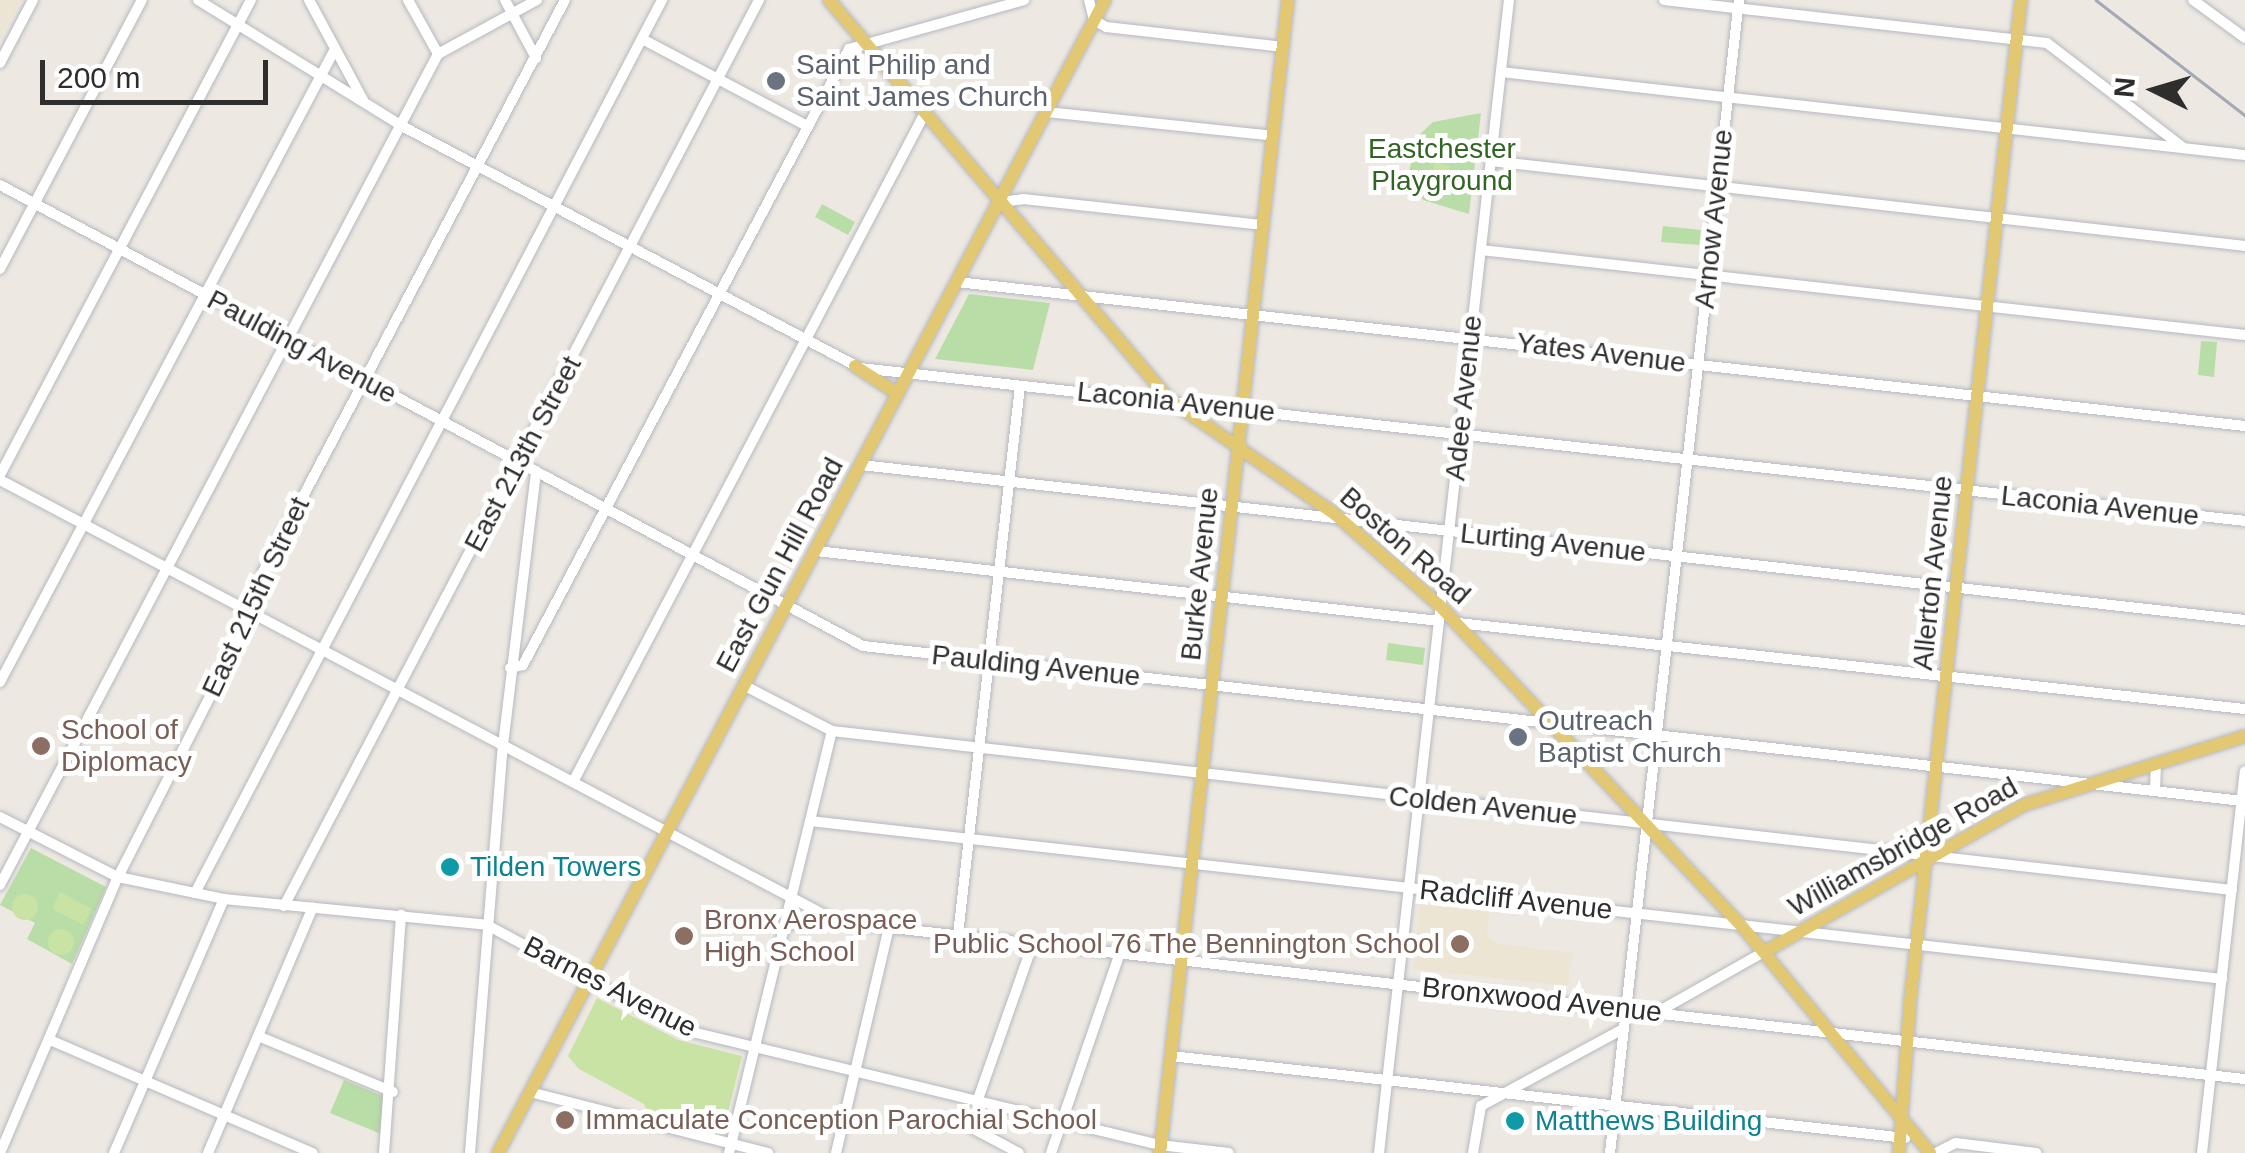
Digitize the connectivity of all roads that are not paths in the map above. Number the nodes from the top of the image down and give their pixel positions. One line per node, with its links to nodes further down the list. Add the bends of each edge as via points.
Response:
1 (33, 0): 33 (street)
2 (142, 0): 54 (street)
3 (198, 0): 24 (street, Laconia Avenue)
4 (251, 0): 24 (street)
5 (309, 0): 30 (street)
6 (408, 0): 31 (street)
7 (504, 0): 22 (street)
8 (538, 0): 22 (street)
9 (565, 0): 32 (street, East 215th Street)
10 (662, 0): 26 (street)
11 (760, 0): 36 (street, East 213th Street)
12 (829, 0): 28 (main road, Boston Road)
13 (1024, 0): 28 (street)
14 (1088, 0): 23 (street)
15 (1106, 0): 23 (main road, East Gun Hill Road)
16 (1288, 0): 29 (main road, Burke Avenue)
17 (1509, 0): 34 (street, Adee Avenue)
18 (1664, 0): 21 (street)
19 (2022, 0): 27 (main road, Allerton Avenue)
20 (2194, 0): 25 (street)
21 (1738, 4): 27 (street); 37 (street, Arnow Avenue)
22 (512, 13): 31 (street); 32 (street)
23 (1094, 20): 29 (street); 39 (main road, East Gun Hill Road)
24 (237, 24): 35 (street, Laconia Avenue); 60 (street)
25 (2245, 38)
26 (642, 39): 36 (street); 55 (street)
27 (2018, 40): 41 (street, via 2046,42); 44 (main road, Allerton Avenue)
28 (868, 46): 40 (main road, Boston Road); 43 (street, via 849,49)
29 (1284, 48): 45 (main road, Burke Avenue)
30 (336, 49): 35 (street); 38 (street)
31 (438, 54): 42 (street)
32 (536, 58): 50 (street, East 215th Street)
33 (0, 63)
34 (1500, 72): 37 (street); 49 (street, Adee Avenue)
35 (319, 75): 38 (street, Laconia Avenue); 66 (street)
36 (720, 80): 43 (street); 59 (street, East 213th Street)
37 (1728, 98): 44 (street); 52 (street, Arnow Avenue)
38 (365, 104): 42 (street, Laconia Avenue)
39 (1047, 112): 45 (street); 53 (main road, East Gun Hill Road)
40 (925, 113): 53 (main road, Boston Road); 73 (street)
41 (2151, 122): 46 (street); 47 (street)
42 (400, 125): 50 (street, Laconia Avenue); 72 (street)
43 (807, 126): 65 (street)
44 (2008, 129): 46 (street); 56 (main road, Allerton Avenue)
45 (1274, 136): 57 (main road, Burke Avenue)
46 (2147, 144): 47 (street)
47 (2183, 147): 48 (street)
48 (2245, 155)
49 (1491, 160): 52 (street); 61 (street, Adee Avenue)
50 (478, 166): 55 (street, Laconia Avenue); 77 (street, East 215th Street)
51 (0, 186): 54 (street, Paulding Avenue)
52 (1718, 186): 56 (street); 63 (street, Arnow Avenue)
53 (1000, 202): 57 (street, via 1023,198); 64 (main road, East Gun Hill Road); 67 (main road, Boston Road)
54 (34, 205): 60 (street, Paulding Avenue); 62 (street)
55 (554, 206): 59 (street, Laconia Avenue); 83 (street)
56 (1998, 218): 58 (street); 68 (main road, Allerton Avenue)
57 (1264, 226): 69 (main road, Burke Avenue)
58 (2245, 246)
59 (632, 247): 65 (street, Laconia Avenue); 88 (street, East 213th Street)
60 (118, 249): 66 (street, Paulding Avenue); 91 (street)
61 (1480, 250): 63 (street); 71 (street, Adee Avenue)
62 (0, 269)
63 (1708, 275): 68 (street); 74 (street, Arnow Avenue)
64 (958, 282): 67 (street, Yates Avenue); 76 (main road, East Gun Hill Road)
65 (719, 293): 73 (street, Laconia Avenue); 94 (street)
66 (204, 295): 72 (street, Paulding Avenue); 98 (street)
67 (1080, 296): 69 (street, Yates Avenue); 81 (main road, Boston Road)
68 (1988, 306): 70 (street); 80 (main road, Allerton Avenue)
69 (1254, 314): 71 (street, Yates Avenue); 82 (main road, Burke Avenue)
70 (2245, 335)
71 (1470, 337): 74 (street, Yates Avenue); 85 (street, Adee Avenue)
72 (287, 339): 77 (street, Paulding Avenue); 103 (street)
73 (806, 339): 75 (street, Laconia Avenue); 101 (street)
74 (1698, 364): 80 (street, Yates Avenue); 87 (street, Arnow Avenue)
75 (854, 366): 76 (street, Laconia Avenue); 79 (main road)
76 (908, 374): 78 (street, Laconia Avenue); 79 (main road, East Gun Hill Road)
77 (364, 380): 83 (street, Paulding Avenue); 109 (street, East 215th Street, via 250,598)
78 (1020, 386): 81 (street, Laconia Avenue); 92 (street)
79 (898, 394): 89 (main road, East Gun Hill Road)
80 (1978, 396): 84 (street, Yates Avenue); 93 (main road, Allerton Avenue)
81 (1170, 400): 82 (street, Laconia Avenue); 86 (main road, Boston Road)
82 (1244, 409): 85 (street, Laconia Avenue); 86 (main road, Burke Avenue)
83 (441, 421): 88 (street, Paulding Avenue); 114 (street)
84 (2245, 426)
85 (1460, 435): 87 (street, Laconia Avenue); 99 (street, Adee Avenue)
86 (1239, 452): 95 (main road, Burke Avenue); 96 (main road, Boston Road)
87 (1687, 460): 93 (street, Laconia Avenue); 102 (street, Arnow Avenue)
88 (519, 461): 90 (street, Paulding Avenue); 121 (street, East 213th Street)
89 (861, 466): 92 (street, Lurting Avenue); 100 (main road, East Gun Hill Road)
90 (536, 471): 94 (street, Paulding Avenue); 116 (street)
91 (0, 478): 98 (street, Bronxwood Avenue)
92 (1010, 482): 95 (street, Lurting Avenue); 104 (street)
93 (1967, 492): 97 (street, Laconia Avenue); 105 (main road, Allerton Avenue)
94 (608, 508): 101 (street, Paulding Avenue); 116 (street, via 523,665)
95 (1232, 508): 96 (street, Lurting Avenue); 106 (main road, Burke Avenue)
96 (1336, 516): 99 (street, Lurting Avenue); 108 (main road, Boston Road)
97 (2245, 521)
98 (83, 524): 103 (street, Bronxwood Avenue); 118 (street)
99 (1449, 531): 102 (street, Lurting Avenue); 108 (street, Adee Avenue)
100 (816, 550): 104 (street); 107 (main road, East Gun Hill Road)
101 (694, 553): 107 (street, Paulding Avenue); 134 (street)
102 (1676, 557): 105 (street, Lurting Avenue); 113 (street, Arnow Avenue)
103 (168, 568): 109 (street, Bronxwood Avenue); 142 (street)
104 (999, 571): 106 (street); 115 (street)
105 (1956, 588): 110 (street, Lurting Avenue); 117 (main road, Allerton Avenue)
106 (1222, 596): 111 (street); 120 (main road, Burke Avenue)
107 (787, 604): 115 (street, Paulding Avenue, via 863,646); 119 (main road, East Gun Hill Road)
108 (1440, 606): 111 (street, Adee Avenue); 112 (main road, Boston Road)
109 (250, 612): 114 (street, Bronxwood Avenue); 147 (street, East 215th Street)
110 (2245, 620)
111 (1439, 621): 123 (street, Adee Avenue)
112 (1458, 624): 113 (street); 124 (main road, Boston Road)
113 (1666, 646): 117 (street); 126 (street, Arnow Avenue)
114 (321, 649): 121 (street, Bronxwood Avenue); 151 (street)
115 (989, 660): 120 (street, Paulding Avenue); 129 (street)
116 (510, 668): 128 (street)
117 (1946, 677): 122 (street); 131 (main road, Allerton Avenue)
118 (0, 682)
119 (745, 686): 125 (street, Colden Avenue); 143 (main road, East Gun Hill Road)
120 (1212, 686): 123 (street, Paulding Avenue); 133 (main road, Burke Avenue)
121 (398, 690): 128 (street, Bronxwood Avenue); 154 (street, East 213th Street)
122 (2245, 709)
123 (1429, 710): 124 (street, Paulding Avenue); 137 (street, Adee Avenue)
124 (1552, 723): 126 (street, Paulding Avenue); 141 (main road, Boston Road)
125 (832, 731): 129 (street, Colden Avenue); 140 (street)
126 (1656, 735): 131 (street, Paulding Avenue); 141 (street, Arnow Avenue)
127 (2245, 736): 130 (main road, Williamsbridge Road)
128 (503, 744): 134 (street, Bronxwood Avenue); 160 (street)
129 (980, 750): 133 (street, Colden Avenue); 144 (street)
130 (2156, 764): 135 (main road, Williamsbridge Road); 136 (street)
131 (1936, 766): 135 (street, Paulding Avenue); 145 (main road, Allerton Avenue)
132 (2245, 770): 138 (street)
133 (1202, 775): 137 (street, Colden Avenue); 146 (main road, Burke Avenue)
134 (573, 782): 143 (street, Bronxwood Avenue)
135 (2092, 784): 136 (street, Paulding Avenue); 145 (main road, Williamsbridge Road, via 2024,805)
136 (2154, 791): 138 (street, Paulding Avenue)
137 (1419, 799): 141 (street, Colden Avenue); 149 (street, Adee Avenue)
138 (2242, 801): 150 (street)
139 (0, 817): 142 (street, Barnes Avenue)
140 (810, 820): 144 (street, Radcliff Avenue); 152 (street)
141 (1647, 825): 145 (street, Colden Avenue); 156 (street, Arnow Avenue); 161 (main road, Boston Road)
142 (28, 832): 147 (street, Barnes Avenue); 148 (street)
143 (668, 832): 152 (street, Bronxwood Avenue); 171 (main road, East Gun Hill Road)
144 (969, 839): 146 (street, Radcliff Avenue); 164 (street)
145 (1926, 856): 150 (street, Colden Avenue); 163 (main road, Williamsbridge Road); 166 (main road, Allerton Avenue)
146 (1192, 864): 149 (street, Radcliff Avenue); 169 (main road, Burke Avenue)
147 (118, 876): 151 (street, Barnes Avenue); 178 (street, East 215th Street)
148 (0, 885)
149 (1409, 888): 156 (street, Radcliff Avenue); 172 (street, Adee Avenue)
150 (2232, 890): 170 (street)
151 (194, 892): 153 (street, Barnes Avenue)
152 (791, 898): 158 (street, Bronxwood Avenue); 159 (street)
153 (224, 899): 154 (street, Barnes Avenue); 186 (street)
154 (284, 906): 155 (street, Barnes Avenue)
155 (312, 908): 157 (street, Barnes Avenue); 177 (street)
156 (1637, 914): 161 (street, Radcliff Avenue); 173 (street, Arnow Avenue)
157 (401, 915): 160 (street, Barnes Avenue); 187 (street)
158 (838, 922): 159 (street, Bronxwood Avenue); 162 (street, Bronxwood Avenue)
159 (785, 924): 180 (street)
160 (488, 925): 171 (street, Barnes Avenue); 205 (street)
161 (1741, 925): 163 (street, Radcliff Avenue); 167 (main road, Boston Road)
162 (889, 928): 164 (street, Bronxwood Avenue); 182 (street)
163 (1802, 932): 166 (street, Radcliff Avenue); 167 (main road, Williamsbridge Road)
164 (958, 935): 165 (street, Bronxwood Avenue)
165 (1033, 943): 168 (street, Bronxwood Avenue); 190 (street)
166 (1916, 945): 170 (street, Radcliff Avenue); 179 (main road, Allerton Avenue)
167 (1764, 952): 174 (street, Williamsbridge Road); 176 (main road, Boston Road)
168 (1120, 953): 169 (street, Bronxwood Avenue); 194 (street)
169 (1182, 960): 172 (street, Bronxwood Avenue); 181 (main road, Burke Avenue)
170 (2222, 979): 183 (street)
171 (590, 980): 180 (street, Barnes Avenue, via 680,1029); 188 (main road, East Gun Hill Road)
172 (1398, 984): 173 (street, Bronxwood Avenue); 184 (street, Adee Avenue)
173 (1626, 1010): 174 (street, Bronxwood Avenue); 175 (street, Arnow Avenue)
174 (1655, 1013): 176 (street, Bronxwood Avenue)
175 (1623, 1029): 189 (street); 191 (street, Arnow Avenue)
176 (1830, 1032): 179 (street, Bronxwood Avenue); 193 (main road, Boston Road)
177 (258, 1036): 187 (street); 192 (street)
178 (50, 1040): 186 (street); 201 (street, East 215th Street)
179 (1906, 1041): 183 (street, Bronxwood Avenue); 193 (main road, Allerton Avenue)
180 (755, 1048): 182 (street, Barnes Avenue); 198 (street)
181 (1170, 1056): 184 (street); 199 (main road, Burke Avenue)
182 (855, 1073): 190 (street, Barnes Avenue); 208 (street)
183 (2211, 1076): 185 (street, Bronxwood Avenue); 218 (street)
184 (1388, 1080): 189 (street); 212 (street, Adee Avenue)
185 (2245, 1080)
186 (145, 1081): 192 (street); 202 (street)
187 (393, 1092): 204 (street)
188 (530, 1092): 198 (street); 206 (main road, East Gun Hill Road)
189 (1498, 1092): 191 (street); 213 (street, via 1475,1120)
190 (977, 1102): 194 (street, Barnes Avenue)
191 (1615, 1106): 196 (street); 214 (street, Arnow Avenue)
192 (224, 1115): 200 (street); 203 (street)
193 (1901, 1118): 196 (main road, Allerton Avenue); 197 (main road, Boston Road)
194 (1062, 1122): 199 (street, Barnes Avenue); 210 (street)
195 (972, 1128): 209 (street)
196 (1900, 1138): 197 (street); 215 (main road, Allerton Avenue)
197 (1919, 1140): 216 (main road, Boston Road)
198 (730, 1149): 207 (street)
199 (1160, 1149): 211 (street, Barnes Avenue)
200 (306, 1152)
201 (0, 1153)
202 (114, 1153)
203 (208, 1153)
204 (384, 1153)
205 (470, 1153)
206 (498, 1153)
207 (768, 1153)
208 (836, 1153)
209 (1019, 1153)
210 (1051, 1153)
211 (1229, 1153)
212 (1379, 1153)
213 (1473, 1153)
214 (1610, 1153)
215 (1899, 1153)
216 (1933, 1153): 217 (street, via 1953,1143)
217 (2036, 1153)
218 (2202, 1153)

